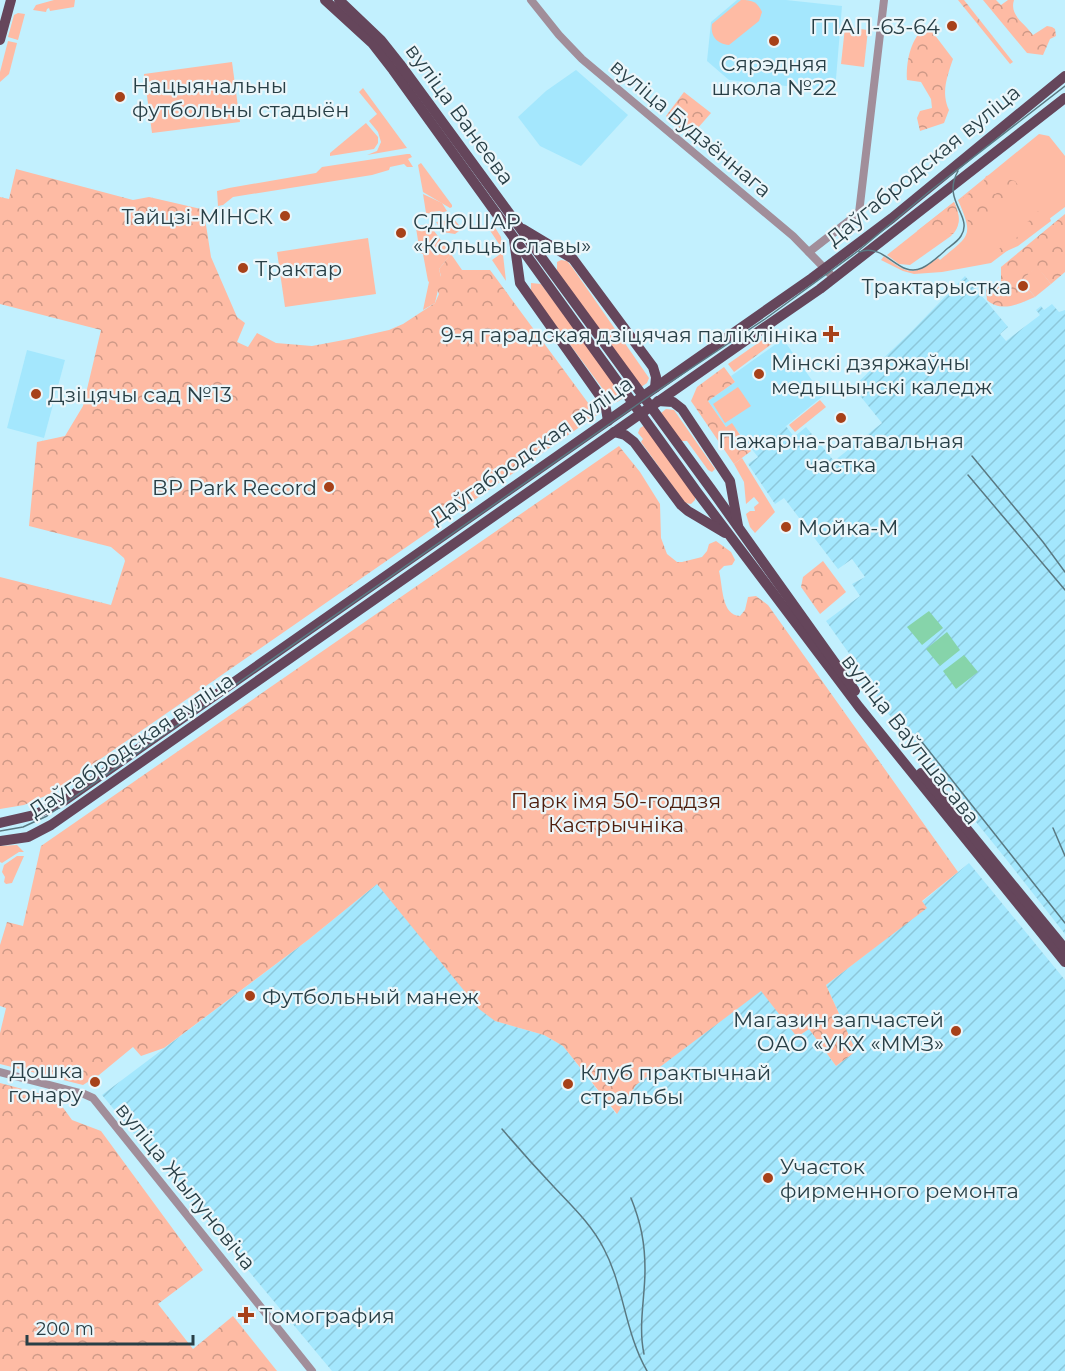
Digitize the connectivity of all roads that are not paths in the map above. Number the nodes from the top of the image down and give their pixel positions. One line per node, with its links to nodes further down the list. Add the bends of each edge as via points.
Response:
1 (10, 0): 6 (main road)
2 (325, 0): 10 (main road, вуліца Ванеева, via 372,43)
3 (339, 0): 9 (main road, вуліца Ванеева, via 381,40)
4 (531, 0): 11 (street, вуліца Будзённага, via 582,59)
5 (884, 0): 11 (street, via 859,213)
6 (0, 40)
7 (1065, 76): 13 (main road, Даўгабродская вуліца, via 892,218)
8 (1065, 98): 15 (main road, Даўгабродская вуліца)
9 (516, 223): 12 (main road); 14 (main road, вуліца Ванеева)
10 (511, 235): 14 (main road, вуліца Ванеева); 16 (main road, via 520,283)
11 (809, 252): 13 (street, вуліца Будзённага)
12 (570, 257): 14 (main road, via 555,260); 17 (main road)
13 (824, 268): 15 (street, вуліца Будзённага); 18 (main road, Даўгабродская вуліца)
14 (548, 277): 16 (main road, via 530,278); 30 (main road, вуліца Ванеева); 31 (main road, вуліца Ванеева)
15 (834, 278): 19 (main road, Даўгабродская вуліца)
16 (526, 293): 22 (main road)
17 (653, 367): 18 (main road); 20 (main road)
18 (676, 372): 20 (main road, Даўгабродская вуліца)
19 (684, 383): 21 (main road, Даўгабродская вуліца); 24 (main road)
20 (655, 388): 23 (main road, Даўгабродская вуліца)
21 (658, 401): 24 (main road, via 673,402); 25 (main road, Даўгабродская вуліца)
22 (605, 403): 23 (main road); 26 (main road)
23 (624, 409): 26 (main road, Даўгабродская вуліца)
24 (682, 410): 29 (main road)
25 (632, 419): 27 (main road, Даўгабродская вуліца); 28 (main road)
26 (608, 421): 35 (main road, Даўгабродская вуліца, via 64,801 33,815)
27 (614, 432): 28 (main road); 36 (main road, Даўгабродская вуліца, via 51,825 28,837)
28 (634, 442): 32 (main road)
29 (730, 481): 30 (main road, via 724,492); 33 (main road)
30 (711, 489): 33 (main road, вуліца Ванеева)
31 (697, 492): 32 (main road, via 696,504); 33 (main road, вуліца Ванеева)
32 (681, 505): 33 (main road)
33 (734, 533): 34 (main road, вуліца Ванеева); 38 (main road, вуліца Ваўпшасава, via 859,707)
34 (753, 550): 37 (main road, вуліца Ваўпшасава, via 864,703)
35 (0, 823)
36 (0, 841)
37 (1065, 949)
38 (1065, 962)
39 (0, 1072): 40 (street, вуліца Жылуновіча, via 93,1098)
40 (312, 1371)

